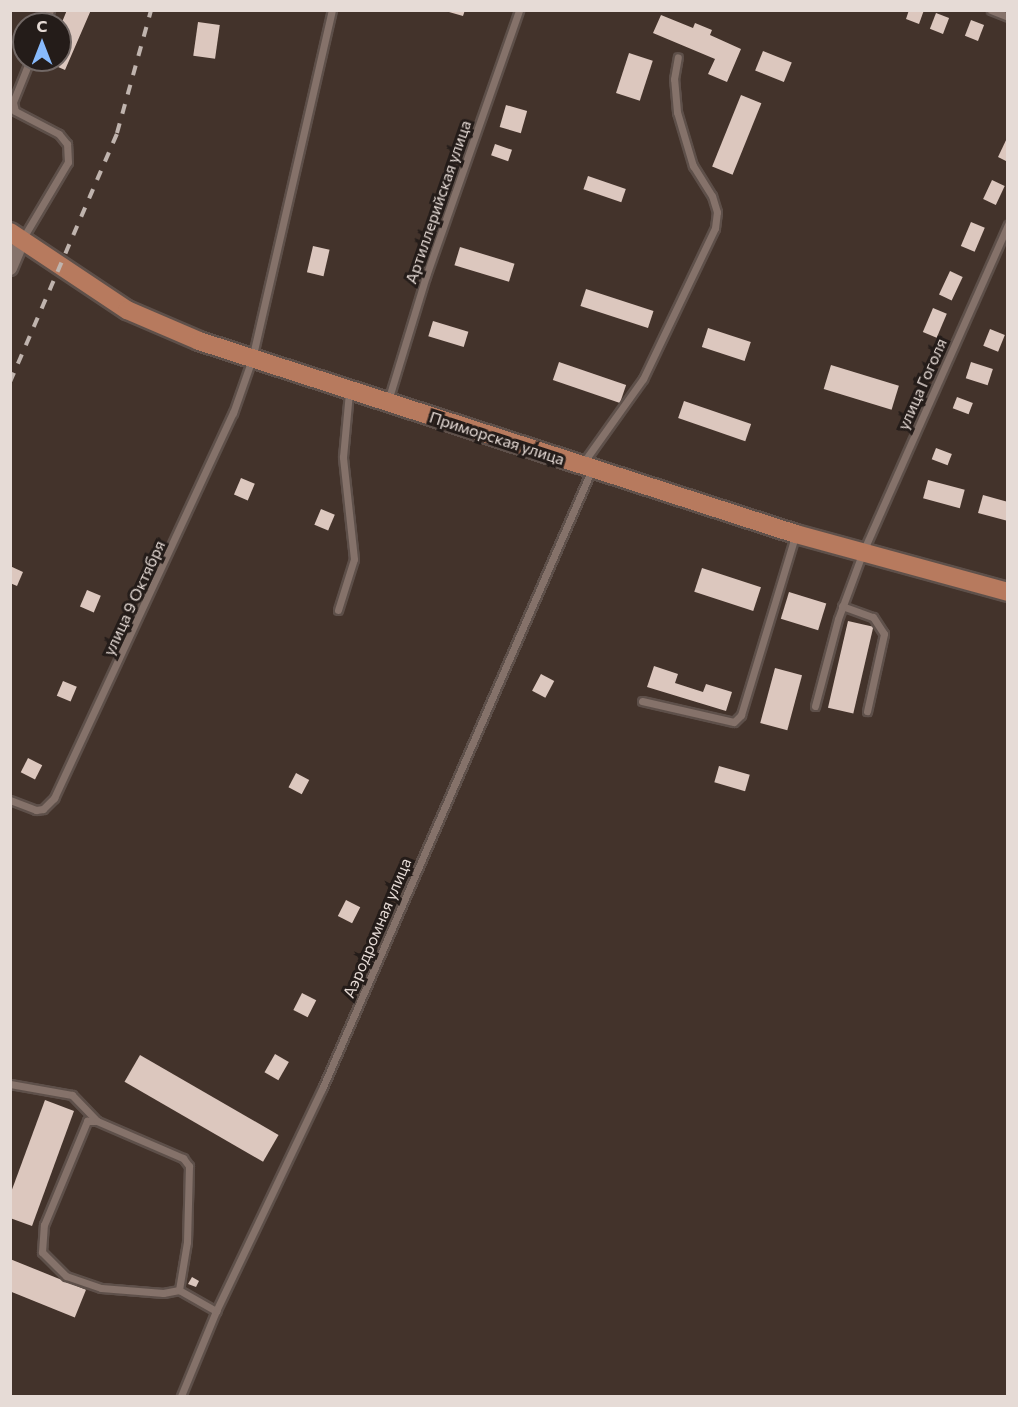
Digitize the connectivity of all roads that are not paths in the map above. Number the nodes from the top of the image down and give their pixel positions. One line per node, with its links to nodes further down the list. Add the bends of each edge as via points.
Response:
1 (332, 10): 10 (lane)
2 (519, 10): 12 (lane, Артиллерийская улица, via 426,276)
3 (991, 10): 4 (lane)
4 (1008, 17)
5 (678, 57): 13 (lane, Аэродромная улица, via 674,79 676,112 693,166 712,196 717,212 715,228 643,379)
6 (25, 72): 8 (lane, via 13,102 15,111 59,134 67,144 68,162)
7 (1008, 225): 15 (lane, улица Гоголя)
8 (16, 236): 9 (street); 10 (main road, Приморская улица, via 127,310)
9 (10, 268)
10 (252, 359): 11 (main road, Приморская улица); 22 (lane, улица 9 Октября, via 233,413 54,798 43,809 36,810)
11 (349, 392): 12 (main road, Приморская улица); 18 (lane, via 343,464 354,559)
12 (387, 403): 13 (main road, Приморская улица)
13 (587, 467): 14 (main road, Приморская улица); 26 (lane, Аэродромная улица, via 322,1089)
14 (796, 534): 15 (main road, Приморская улица); 19 (lane, via 741,715 734,722 723,722)
15 (862, 554): 16 (main road, Приморская улица); 17 (lane, улица Гоголя)
16 (1006, 588)
17 (842, 606): 20 (lane, улица Гоголя); 21 (lane, via 873,616 884,634)
18 (338, 610)
19 (642, 701)
20 (815, 706)
21 (867, 711)
22 (10, 800)
23 (10, 1084): 24 (lane, via 72,1095)
24 (97, 1121): 25 (lane, via 183,1158 189,1166 186,1242); 25 (lane, via 87,1121 81,1129 44,1225 42,1252 66,1276 101,1288 163,1293)
25 (179, 1290): 26 (lane)
26 (216, 1311): 27 (lane, Аэродромная улица)
27 (181, 1396)

